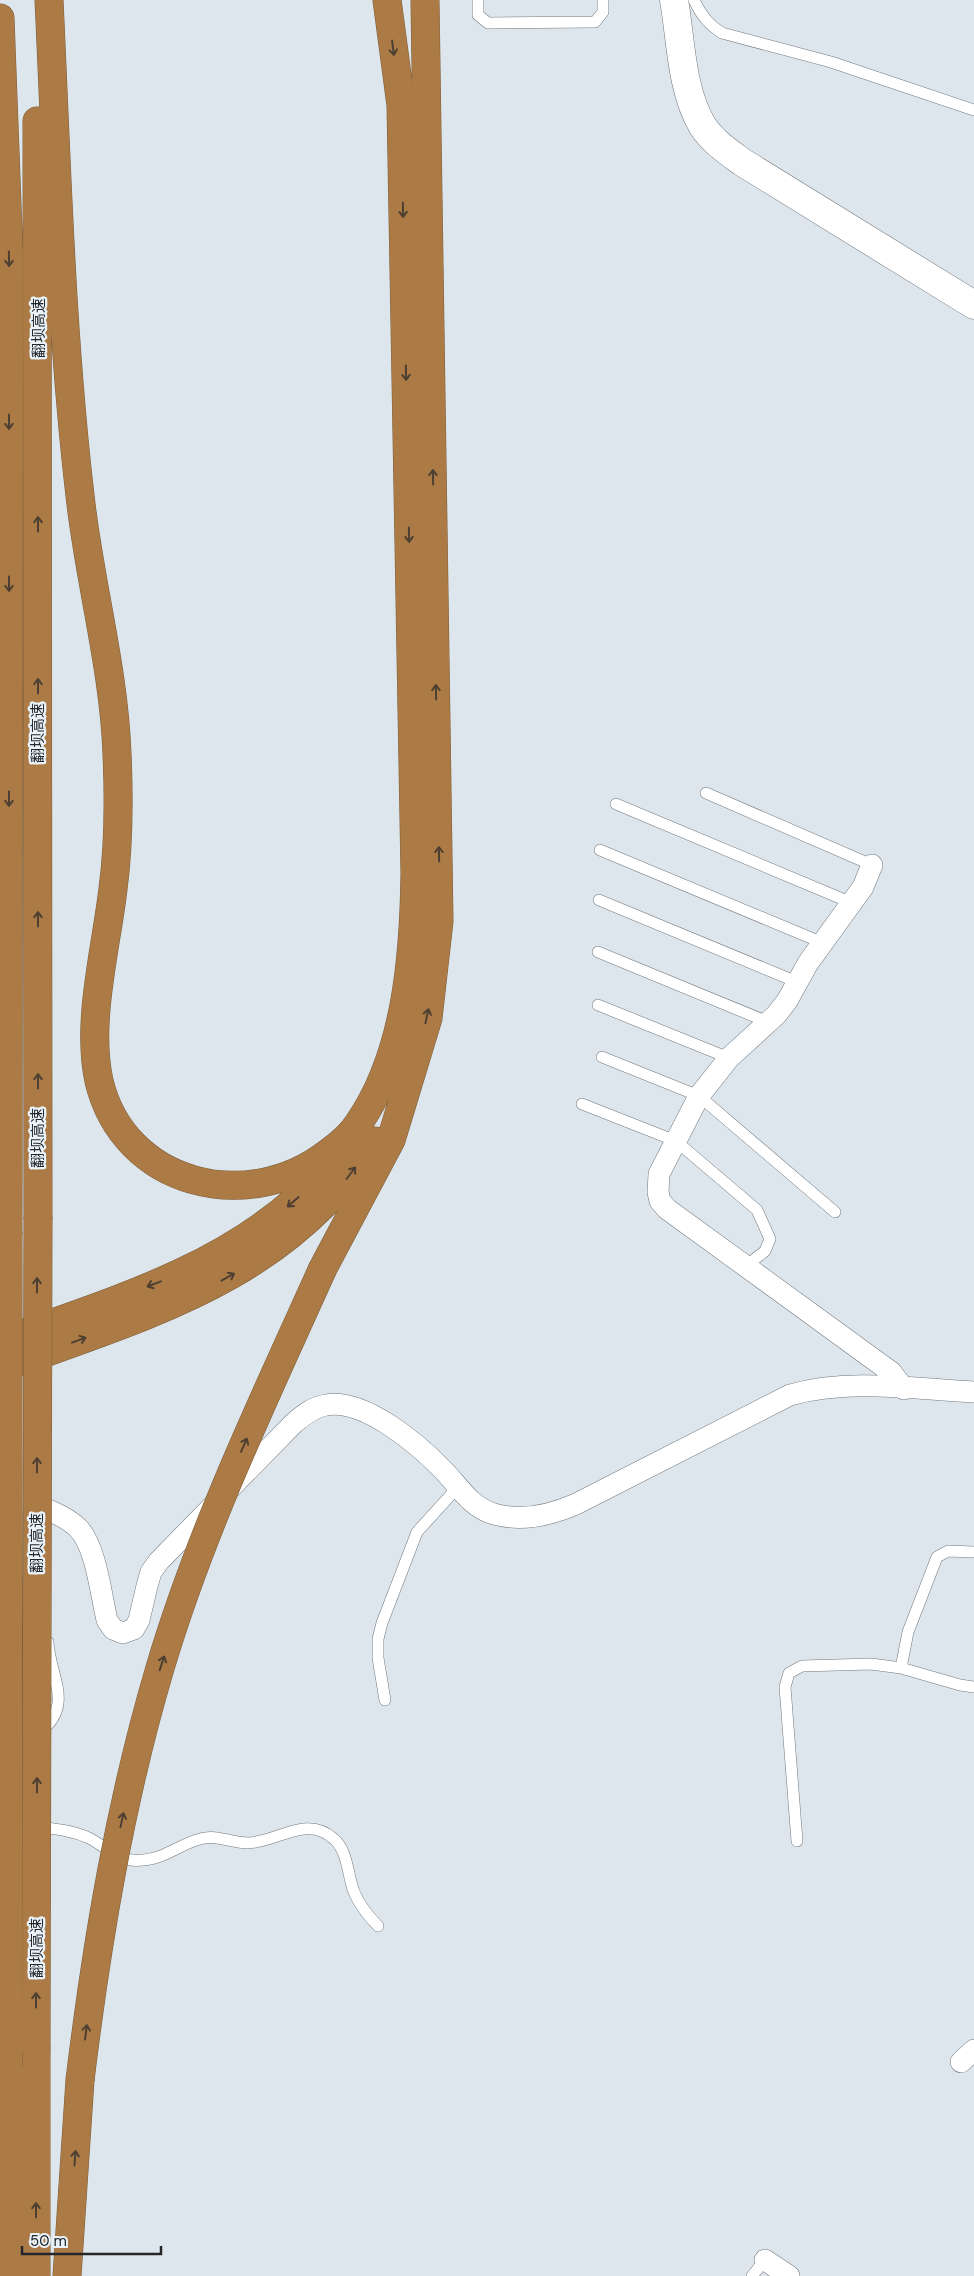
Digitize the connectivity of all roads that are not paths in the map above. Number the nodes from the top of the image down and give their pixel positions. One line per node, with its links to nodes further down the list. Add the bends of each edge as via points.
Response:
1 (36, 0): 51 (highway, 翻坝高速, one-way to 1, bridge, via 39,256)
2 (49, 0): 30 (highway, via 72,405 82,512 117,744 118,841 96,1033 100,1082 108,1107 139,1150 161,1166 212,1184 240,1187 268,1183 293,1174 331,1151)
3 (387, 0): 30 (highway, one-way to 30, via 401,105 414,919 404,1008 378,1088)
4 (425, 0): 27 (highway, one-way to 4, via 428,1018 439,921)
5 (478, 0): 6 (lane, via 478,15 488,23 595,22 603,12)
6 (602, 0)
7 (674, 0): 11 (street, via 691,102 703,126 718,145)
8 (694, 0): 10 (lane, via 710,25 722,33 831,62)
9 (0, 18): 12 (highway, 翻坝高速, one-way to 12, via 9,257)
10 (974, 110)
11 (974, 305)
12 (9, 646): 13 (highway); 50 (highway, 翻坝高速, one-way to 50, bridge)
13 (0, 772)
14 (706, 793): 17 (lane)
15 (616, 804): 19 (lane)
16 (600, 850): 20 (lane)
17 (872, 865): 19 (street)
18 (599, 900): 22 (lane)
19 (852, 903): 20 (street)
20 (823, 943): 22 (street)
21 (598, 952): 24 (lane)
22 (797, 982): 24 (street, via 786,1002)
23 (598, 1005): 26 (lane)
24 (768, 1022): 26 (street)
25 (602, 1057): 28 (lane)
26 (729, 1058): 28 (street)
27 (414, 1063): 35 (highway, one-way to 27, via 175,1304 252,1264 287,1238 348,1177 374,1142); 52 (highway, one-way to 27, bridge, via 80,2080 93,1976 110,1874 160,1668 232,1471 323,1268 391,1140)
28 (699, 1096): 31 (street); 32 (lane)
29 (582, 1104): 31 (lane)
30 (358, 1125): 34 (highway, one-way to 34, via 331,1164 304,1192 276,1218 242,1242 165,1280)
31 (676, 1141): 33 (street, via 659,1174 660,1201 666,1209); 33 (lane, via 757,1210 770,1239 766,1250)
32 (835, 1212)
33 (746, 1266): 36 (street, via 891,1372)
34 (0, 1342)
35 (0, 1369)
36 (904, 1389): 37 (street); 38 (street, via 850,1386 810,1389 790,1395 576,1504 545,1515 510,1517 494,1514 478,1507)
37 (974, 1392)
38 (457, 1488): 40 (street, via 429,1456 375,1417 340,1404 313,1409 293,1424 159,1561 151,1572 140,1620 134,1629 123,1633 113,1629 107,1620 84,1536 77,1527); 44 (lane, via 417,1532 382,1623 378,1658)
39 (0, 1493): 40 (street)
40 (52, 1525): 45 (lane, via 48,1637 59,1686 58,1709 50,1724)
41 (974, 1552): 42 (lane, via 948,1551 936,1557 908,1632)
42 (901, 1668): 43 (lane); 47 (lane, via 871,1664 802,1666 789,1673 785,1687)
43 (974, 1687)
44 (385, 1700)
45 (0, 1775)
46 (0, 1818): 48 (lane, via 10,1825 76,1833 127,1860 160,1856 201,1838 222,1837 246,1843 306,1828 323,1832 336,1840 354,1892 364,1911)
47 (797, 1842)
48 (378, 1926)
49 (759, 2268): 53 (street)
50 (8, 2276)
51 (36, 2276)
52 (67, 2276)
53 (789, 2276)

